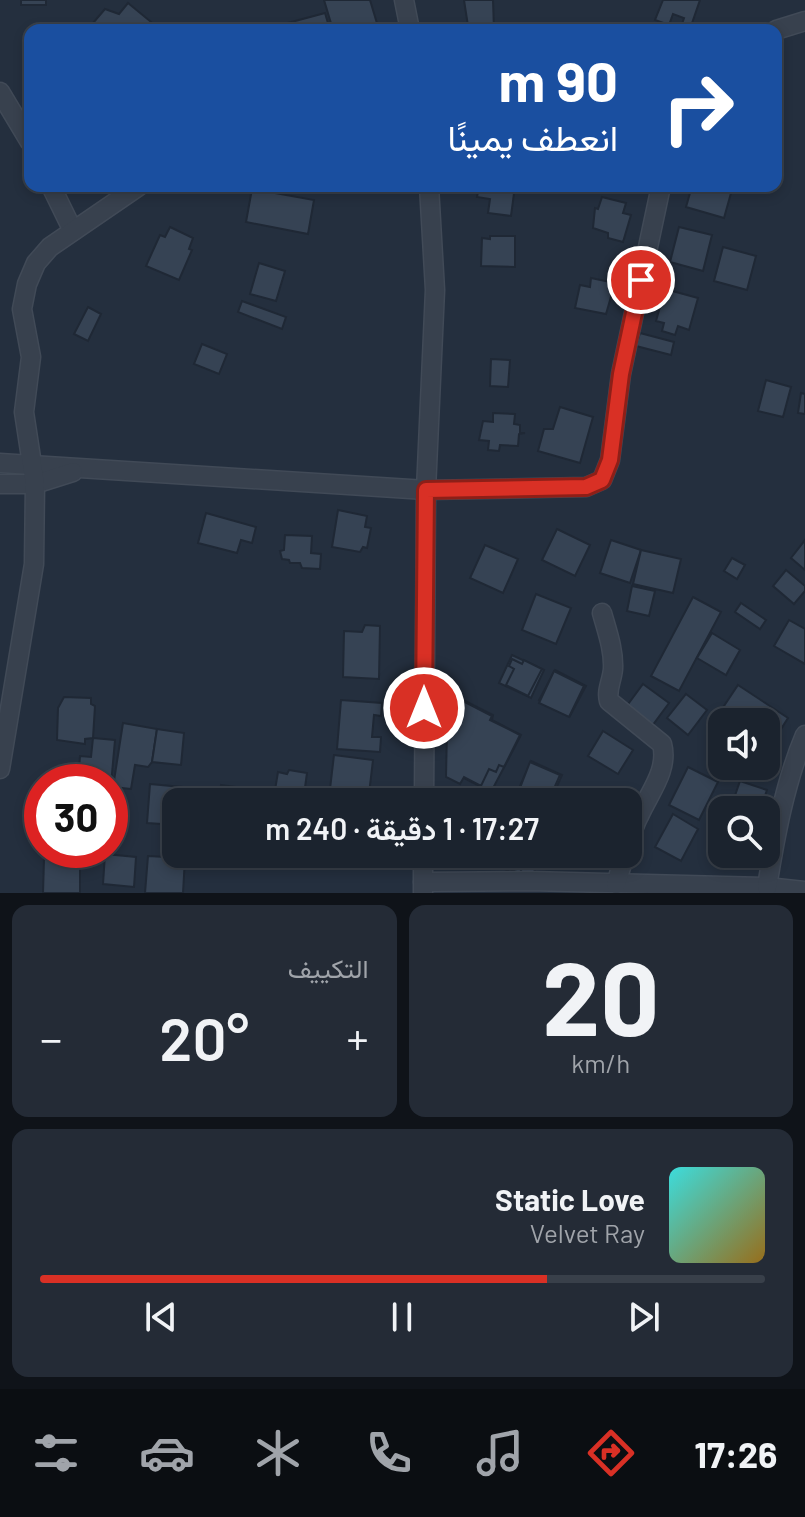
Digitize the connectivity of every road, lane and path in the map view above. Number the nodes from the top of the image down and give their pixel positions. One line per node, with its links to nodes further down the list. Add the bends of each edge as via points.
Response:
1 (404, 0): 3 (street)
2 (805, 21): 4 (street)
3 (409, 24)
4 (782, 28)
5 (0, 92): 6 (street)
6 (24, 132)
7 (54, 192): 11 (street)
8 (128, 192): 11 (street)
9 (429, 192): 17 (street, via 435,290)
10 (660, 192): 17 (street, via 602,480 586,487)
11 (73, 231): 13 (street, via 36,263 22,309 31,357 24,412)
12 (0, 463): 13 (street)
13 (32, 464): 14 (street); 16 (street)
14 (84, 469): 16 (street); 17 (street)
15 (0, 484): 16 (street)
16 (35, 484): 20 (street, via 34,564)
17 (426, 490): 22 (street)
18 (602, 613): 23 (street, via 612,653 609,701 662,744 665,754)
19 (805, 735): 27 (street)
20 (2, 742): 21 (street)
21 (0, 769)
22 (424, 788)
23 (642, 810)
24 (621, 868): 25 (street)
25 (616, 884): 26 (street, via 530,881); 27 (street)
26 (423, 887)
27 (767, 887): 28 (street)
28 (805, 891)

